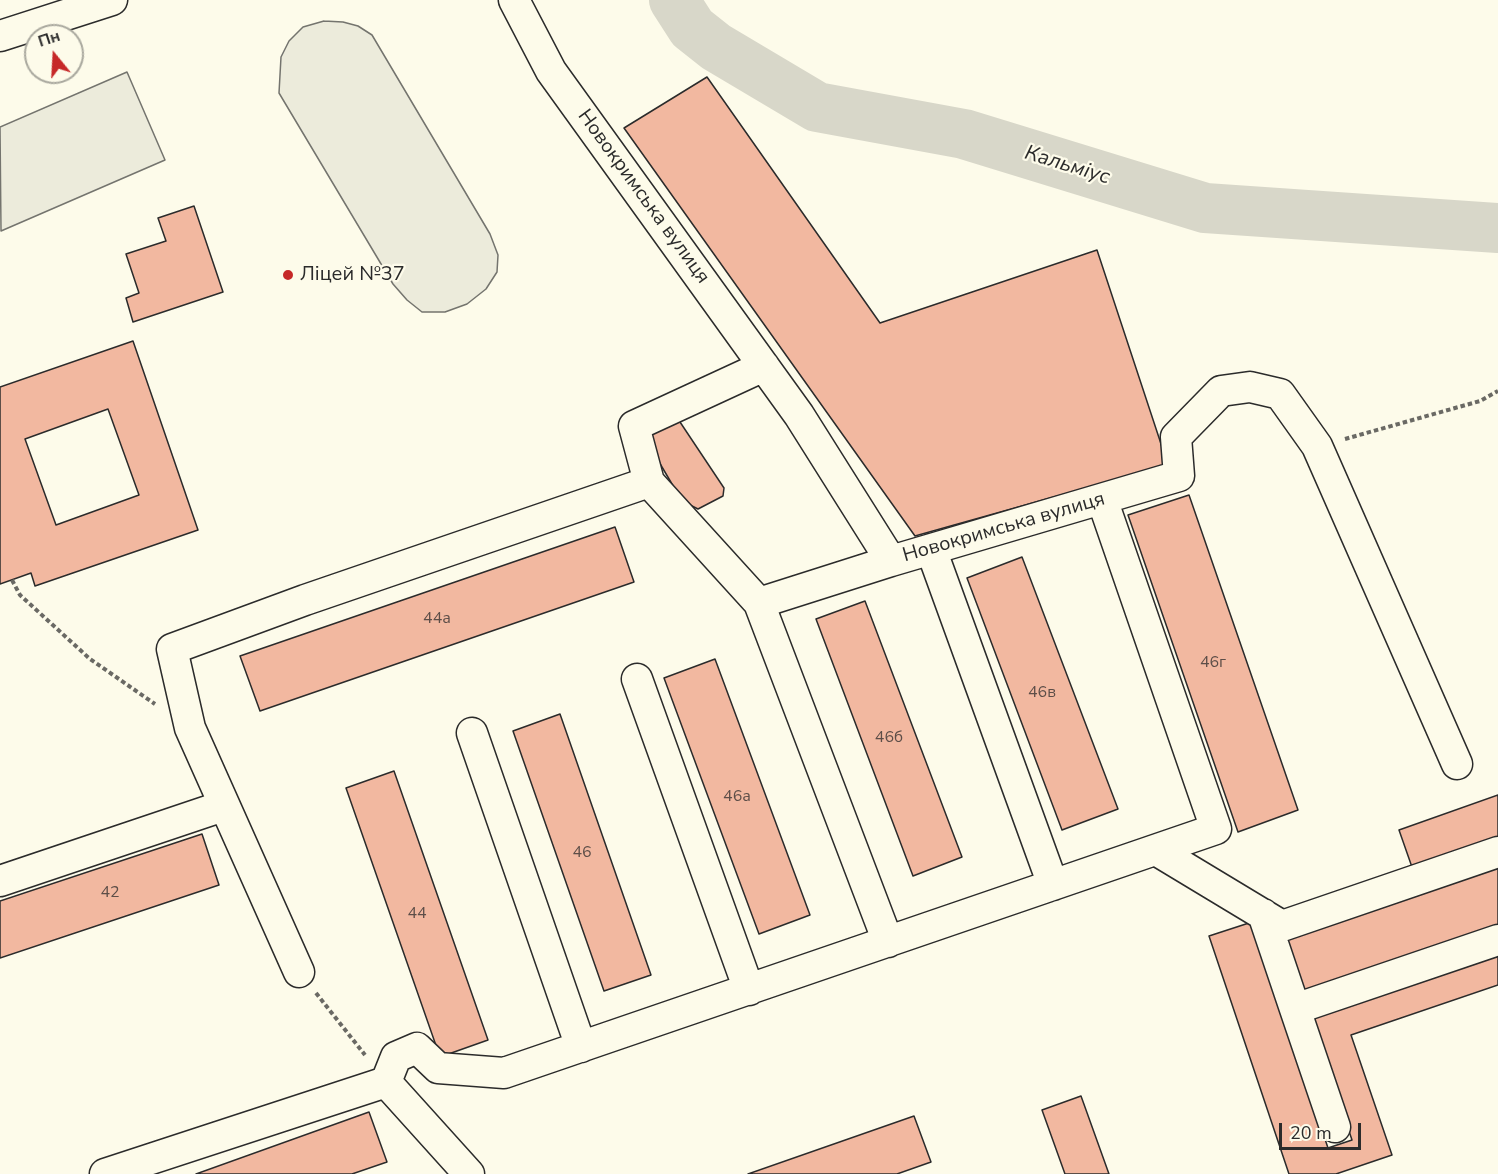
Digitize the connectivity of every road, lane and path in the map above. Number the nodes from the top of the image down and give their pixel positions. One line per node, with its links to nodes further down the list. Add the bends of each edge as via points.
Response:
1 (112, 0): 3 (street)
2 (514, 0): 4 (street, Новокримська вулиця, via 551,71)
3 (0, 36)
4 (764, 366): 7 (street, via 634,426); 10 (street, Новокримська вулиця)
5 (1498, 391): 6 (path, via 1480,401 1406,424)
6 (1317, 446): 8 (street, Новокримська вулиця, via 1280,394 1250,387 1221,391 1176,437 1179,476); 16 (street, Новокримська вулиця)
7 (649, 482): 12 (street); 14 (street, via 172,649)
8 (1102, 498): 9 (street, Новокримська вулиця); 18 (street, via 1216,829)
9 (931, 549): 10 (street, Новокримська вулиця); 21 (street)
10 (891, 561): 12 (street)
11 (12, 580): 14 (path, via 20,595 90,659)
12 (759, 603): 24 (street)
13 (637, 679): 26 (street)
14 (190, 728): 17 (street)
15 (472, 733): 28 (street)
16 (1457, 764)
17 (223, 806): 20 (street); 25 (street)
18 (1156, 850): 21 (street); 22 (street)
19 (1498, 852): 22 (street, via 1282,926)
20 (0, 881)
21 (1053, 885): 24 (street)
22 (1263, 914): 27 (street)
23 (1498, 940): 27 (street)
24 (888, 942): 26 (street)
25 (299, 972): 29 (path)
26 (749, 990): 28 (street)
27 (1295, 1009): 30 (street)
28 (581, 1047): 29 (street, via 504,1073 438,1068 417,1048 396,1057)
29 (386, 1082): 31 (street); 32 (street)
30 (1335, 1127)
31 (105, 1174)
32 (469, 1174)

